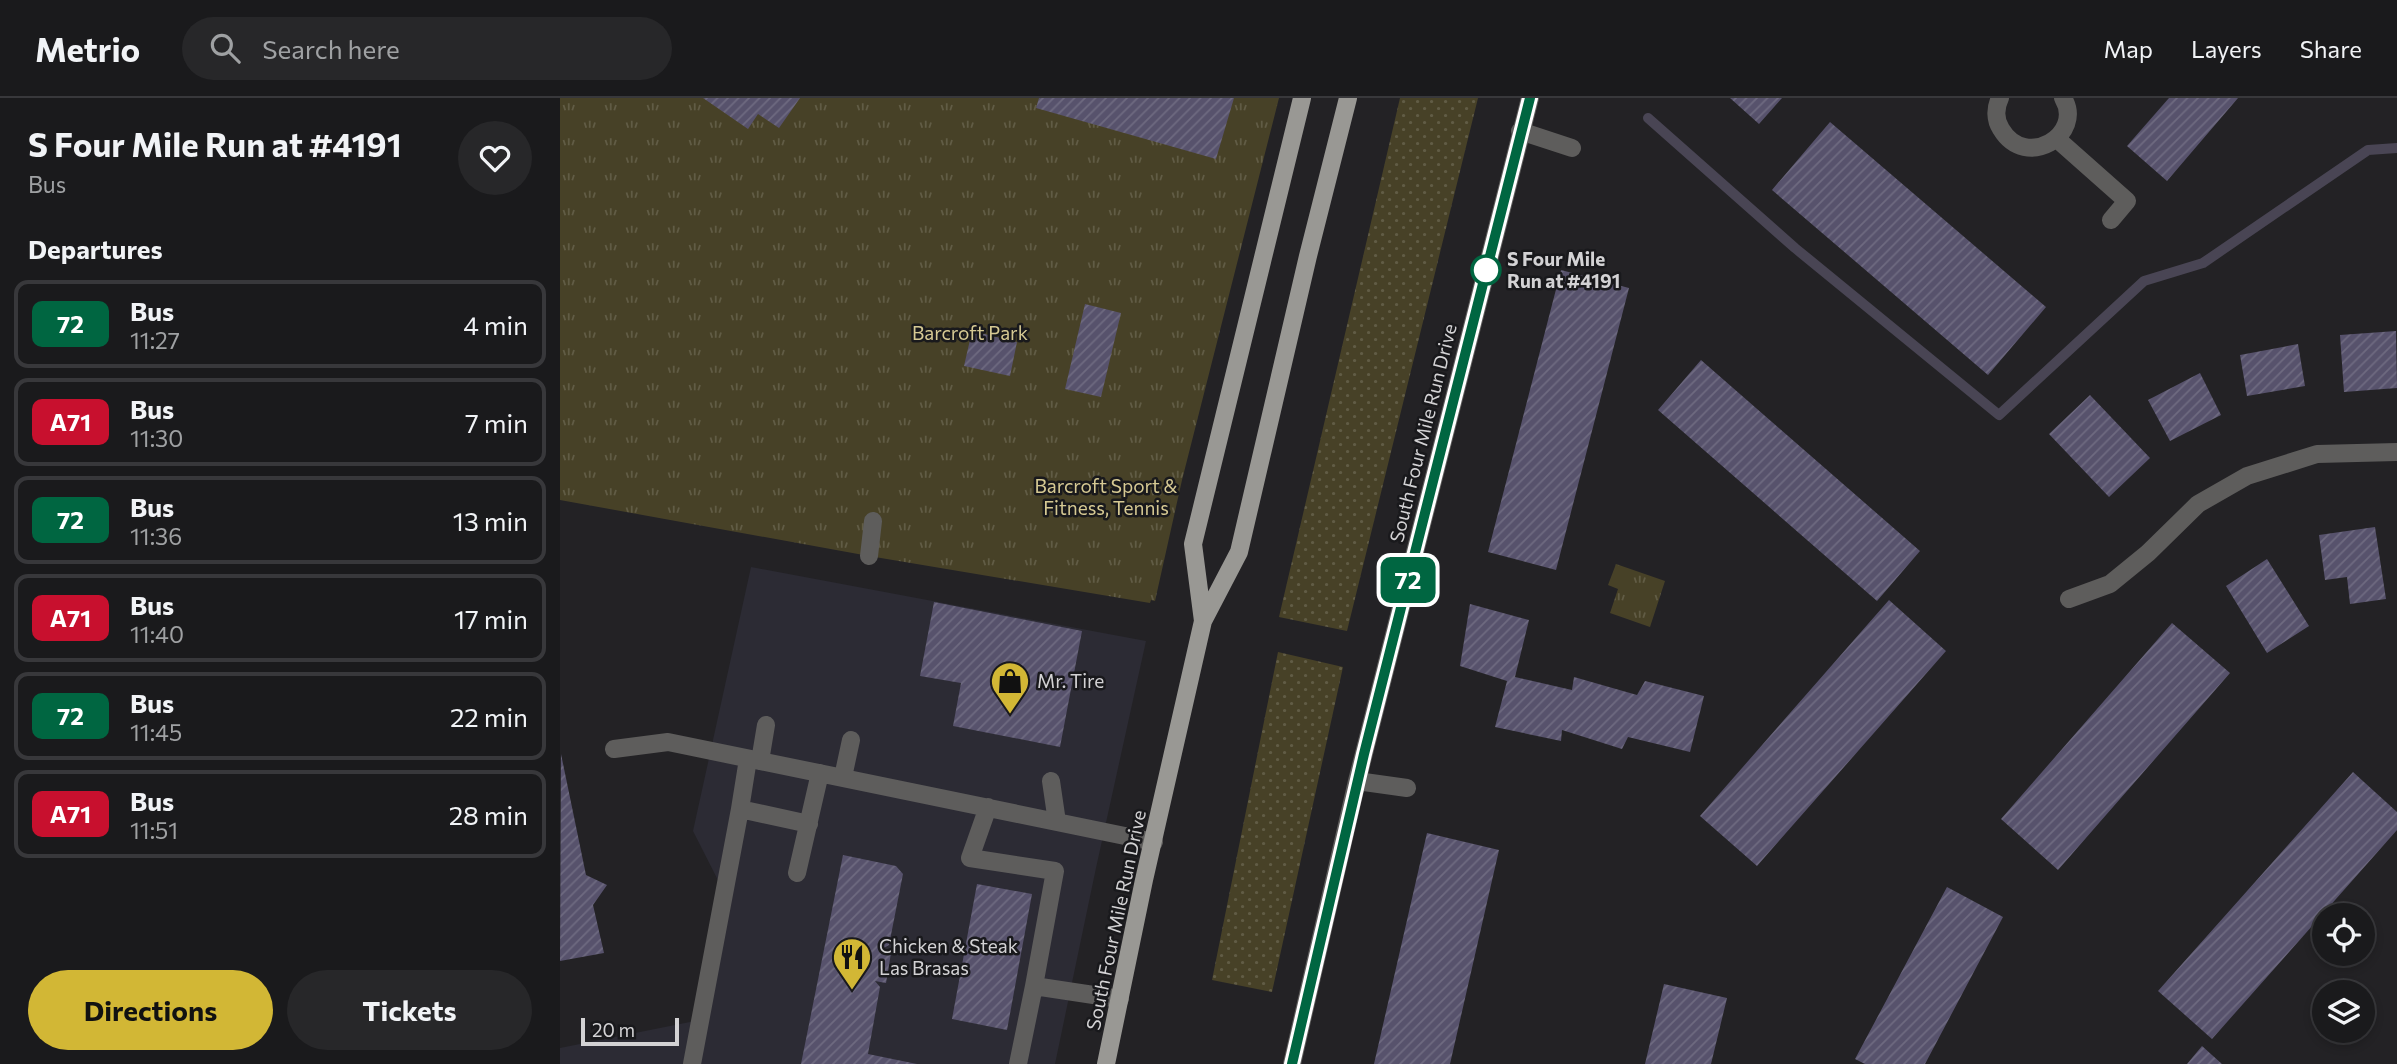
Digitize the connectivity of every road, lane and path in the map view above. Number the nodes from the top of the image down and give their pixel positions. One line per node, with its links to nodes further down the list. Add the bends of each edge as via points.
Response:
1 (1302, 98): 14 (main road, South Four Mile Run Drive, via 1193,544)
2 (1348, 98): 14 (main road, South Four Mile Run Drive, via 1239,552)
3 (1530, 98): 6 (street, South Four Mile Run Drive)
4 (2000, 98): 7 (street, via 1997,123 2006,139 2022,148 2040,148)
5 (2063, 98): 7 (street, via 2066,122)
6 (1520, 131): 8 (street); 22 (street, South Four Mile Run Drive)
7 (2057, 139): 9 (street, via 2127,201)
8 (1572, 148)
9 (2111, 220)
10 (2397, 452): 13 (street, via 2317,454 2247,476 2198,505 2110,584)
11 (873, 521): 12 (street)
12 (869, 556)
13 (2070, 599)
14 (1203, 621): 28 (main road, South Four Mile Run Drive)
15 (766, 725): 18 (street)
16 (851, 740): 20 (street)
17 (614, 749): 18 (street, via 668,742)
18 (754, 760): 19 (street); 25 (street)
19 (820, 773): 20 (street); 27 (street)
20 (843, 777): 24 (street)
21 (1051, 781): 26 (street)
22 (1357, 782): 23 (street); 35 (street, South Four Mile Run Drive)
23 (1408, 788)
24 (988, 807): 26 (street); 30 (street, via 970,858 1055,871)
25 (740, 809): 27 (street); 32 (street)
26 (1057, 822): 28 (street)
27 (809, 824): 29 (street)
28 (1153, 842): 31 (main road, South Four Mile Run Drive)
29 (797, 873)
30 (1034, 986): 31 (street); 33 (street)
31 (1120, 999): 34 (main road, South Four Mile Run Drive)
32 (692, 1064)
33 (1018, 1064)
34 (1106, 1064)
35 (1292, 1064)

